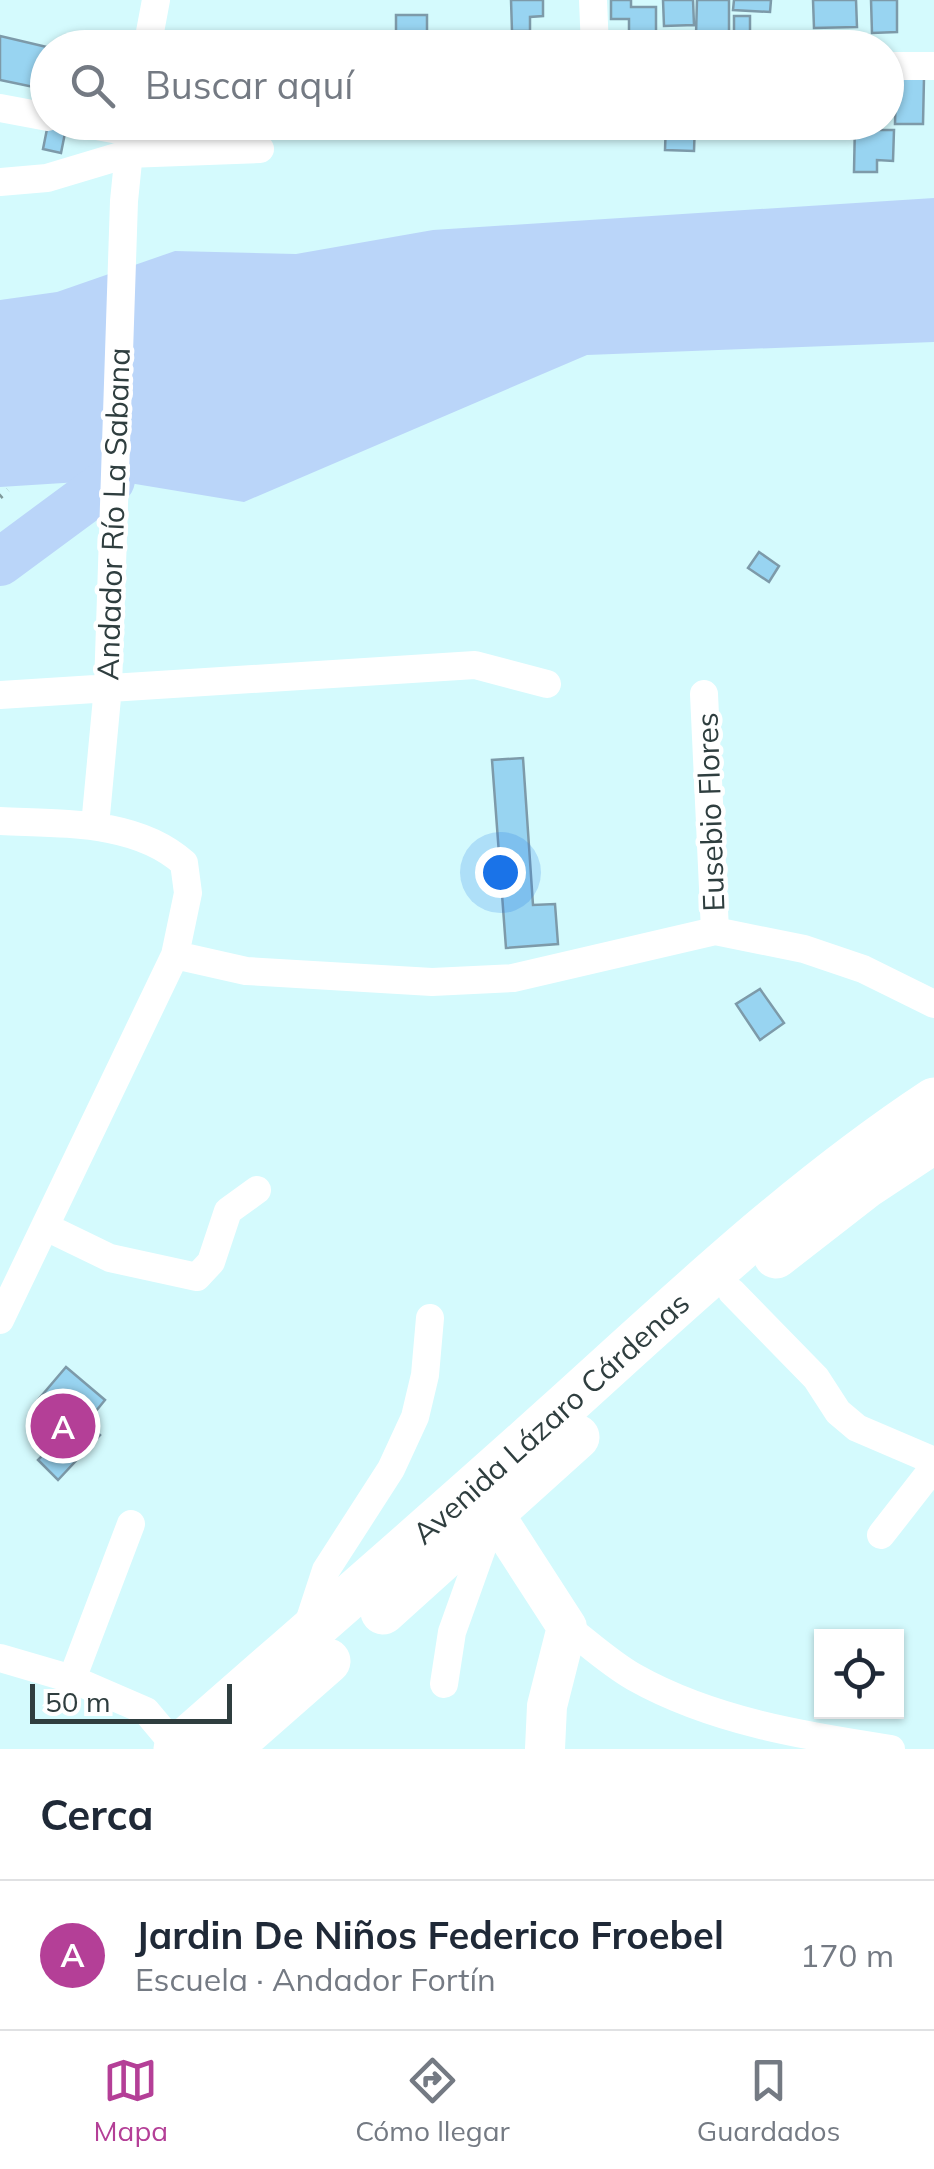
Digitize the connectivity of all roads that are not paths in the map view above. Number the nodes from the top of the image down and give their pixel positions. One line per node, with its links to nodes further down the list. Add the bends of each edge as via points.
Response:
1 (156, 0): 3 (street)
2 (593, 0): 4 (street)
3 (150, 30)
4 (594, 30)
5 (904, 66): 6 (street)
6 (934, 66)
7 (0, 108): 8 (street)
8 (30, 114)
9 (122, 140): 13 (street, via 47,178)
10 (130, 140): 15 (street, Andador Río La Sabana)
11 (170, 140): 12 (street)
12 (260, 149)
13 (0, 182)
14 (547, 684): 15 (street, via 475,665)
15 (108, 688): 17 (street); 19 (street, Andador Río La Sabana)
16 (704, 694): 20 (street, Eusebio Flores)
17 (0, 695)
18 (0, 821): 19 (street)
19 (95, 826): 21 (street, via 164,844 184,863 188,893)
20 (714, 931): 21 (street, via 512,978 432,982 246,971); 22 (street, via 834,959)
21 (175, 955): 26 (street)
22 (934, 1004)
23 (934, 1100): 35 (main road, Avenida Lázaro Cárdenas, via 827,1174 750,1240)
24 (934, 1141): 27 (main road, Avenida Lázaro Cárdenas)
25 (257, 1190): 26 (street, via 228,1211 211,1262 197,1276 110,1258)
26 (46, 1227): 29 (street)
27 (732, 1292): 30 (street, via 848,1420); 31 (main road, Avenida Lázaro Cárdenas)
28 (430, 1318): 35 (street, via 414,1416 391,1469 326,1570)
29 (0, 1320)
30 (934, 1464): 33 (street)
31 (494, 1514): 34 (street); 38 (street, via 452,1632); 40 (main road, Avenida Lázaro Cárdenas)
32 (131, 1524): 37 (street)
33 (882, 1534)
34 (567, 1627): 41 (street, via 547,1706); 42 (street, via 663,1692 792,1734)
35 (302, 1644): 39 (main road, Avenida Lázaro Cárdenas)
36 (0, 1658): 37 (street)
37 (72, 1679): 39 (street, via 146,1710)
38 (444, 1684)
39 (177, 1749)
40 (228, 1749)
41 (545, 1749)
42 (891, 1749)

